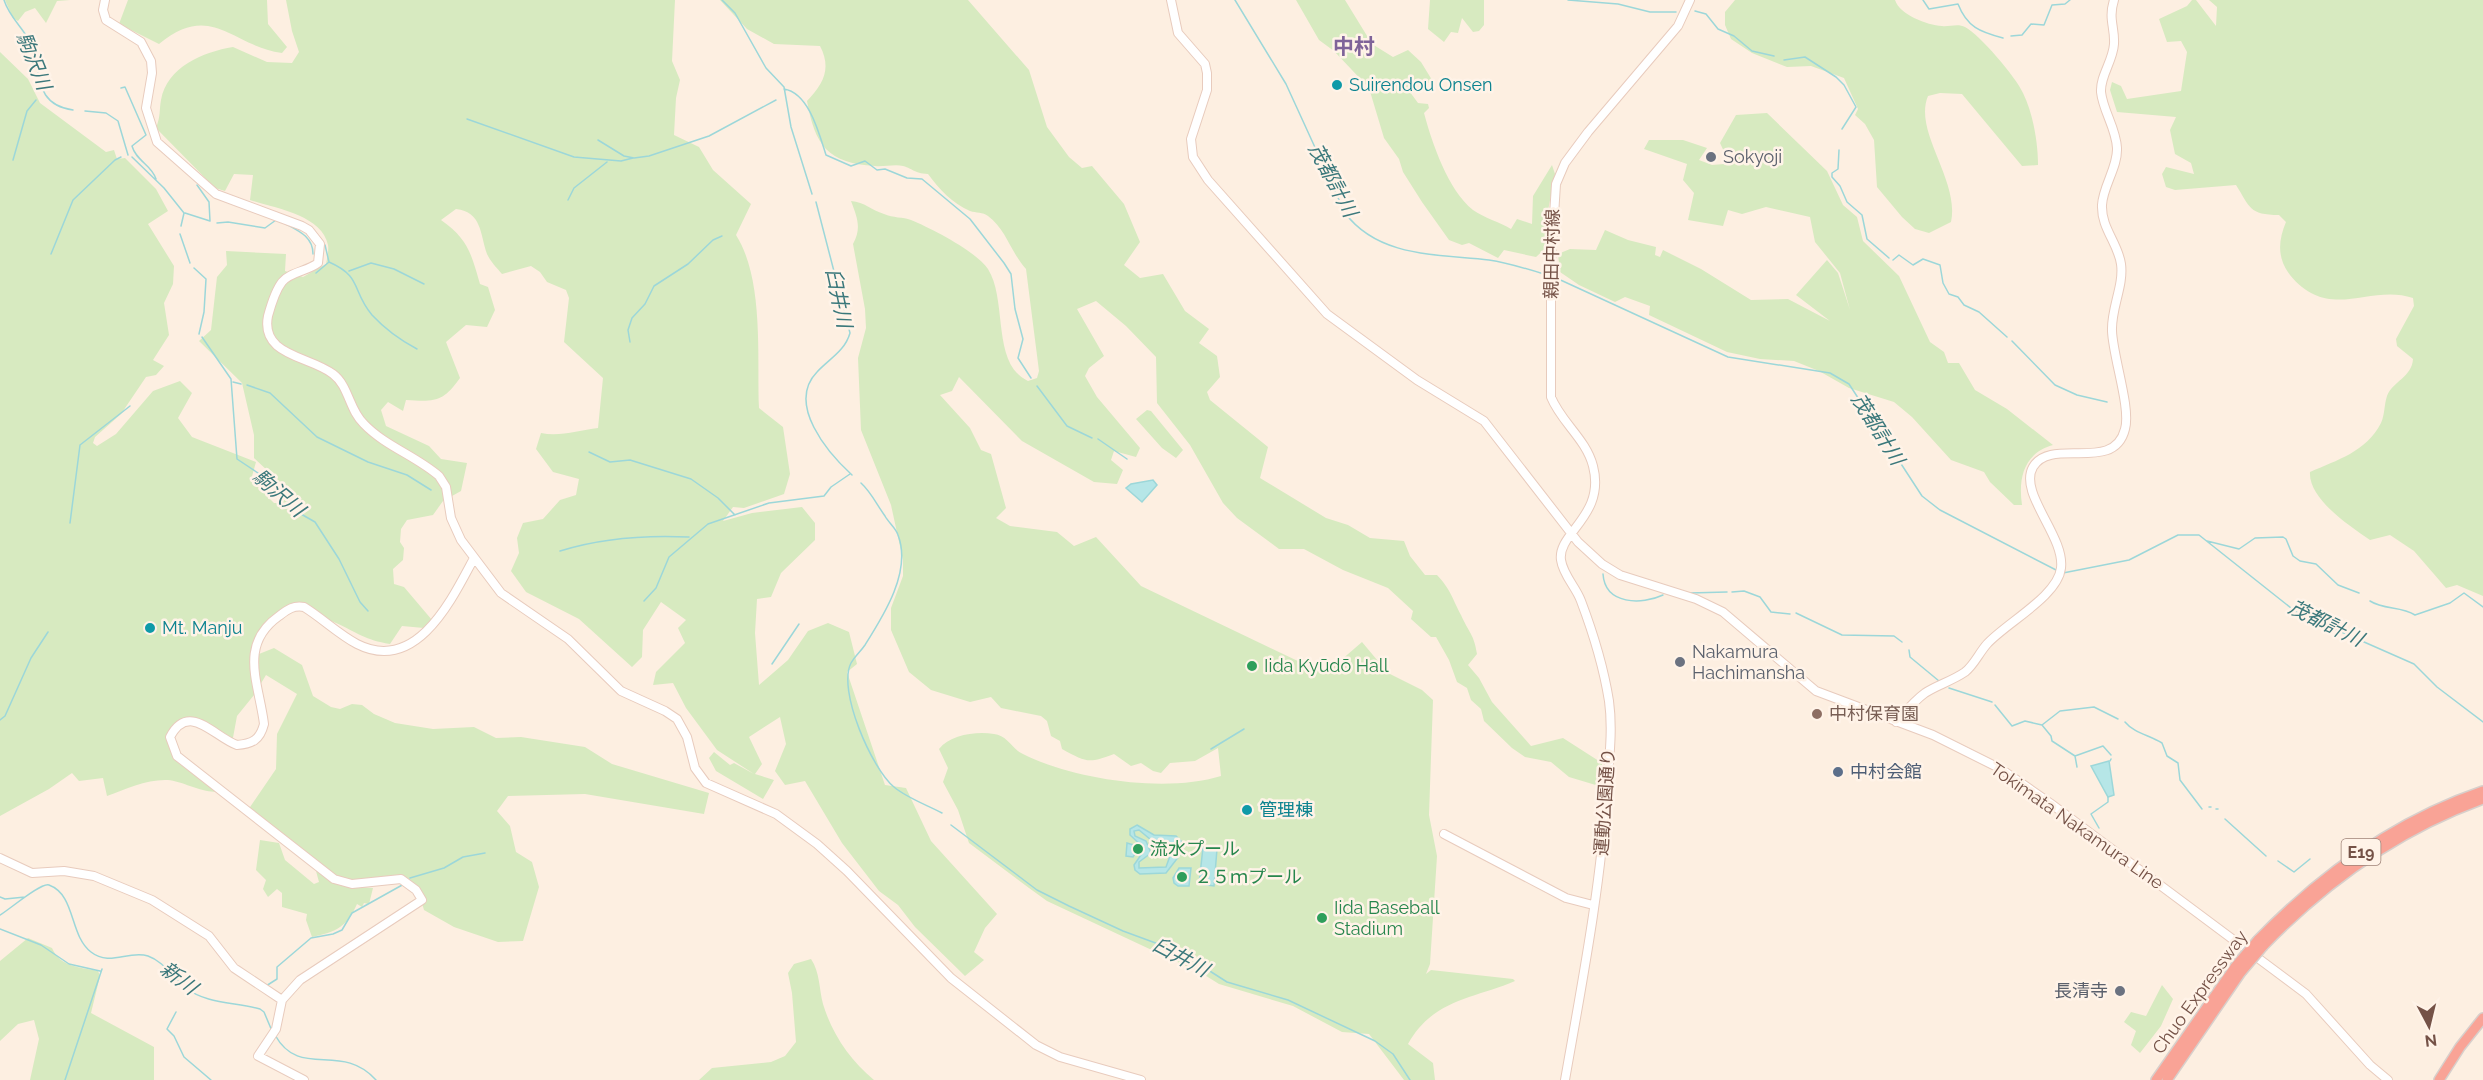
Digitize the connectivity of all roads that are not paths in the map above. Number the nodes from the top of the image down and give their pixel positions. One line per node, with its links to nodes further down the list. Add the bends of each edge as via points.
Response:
1 (105, 0): 6 (street, via 106,20 141,42 151,61 146,108 157,142 216,194 302,226 320,244 318,263 283,280 278,288 267,323 273,343 332,373 341,381 356,416 366,427 439,476 446,487 453,524)
2 (1171, 0): 5 (street, Tokimata Nakamura Line, via 1178,33 1205,64 1207,73 1207,90 1191,139 1193,157 1208,180 1327,314 1417,380 1484,421)
3 (1690, 0): 5 (street, 親田中村線, via 1678,26 1560,171 1553,196 1551,397 1586,449 1596,482 1588,512)
4 (2114, 0): 7 (street, via 2110,19 2115,43 2101,94 2118,151 2102,199 2102,212 2122,272 2112,332 2127,419 2124,435 2104,452 2050,455 2033,466 2029,475 2031,488 2056,540 2060,574 2047,593 1987,644 1966,671 1925,693)
5 (1572, 534): 7 (street, Tokimata Nakamura Line, via 1591,556 1620,575 1724,612 1816,691); 12 (street, 運動公園通り, via 1560,560 1581,601 1610,716 1604,832)
6 (473, 560): 15 (street, via 436,622 401,649 391,652 358,645 304,606 290,608 263,629 253,657 264,724 262,734 255,741 237,745 192,721 182,723 170,737 177,756 333,879 352,884 401,879 422,900 300,980); 18 (street, via 501,593 568,639 621,691 676,719 687,737 695,768 706,783 776,814 817,844 971,995 1048,1052)
7 (1896, 722): 22 (street, Tokimata Nakamura Line, via 1967,751 2050,803 2306,994)
8 (2483, 791): 13 (highway, Chuo Expressway / E19, via 2436,809 2376,842 2313,887)
9 (2483, 799): 13 (highway, Chuo Expressway / E19, via 2414,829 2362,860)
10 (1444, 834): 12 (street, via 1566,898)
11 (0, 858): 15 (street, via 32,873 64,871 94,876 169,909 209,936 234,968)
12 (1593, 905): 19 (street, 運動公園通り)
13 (2260, 943): 14 (highway, Chuo Expressway / E19, bridge)
14 (2238, 970): 20 (highway, Chuo Expressway / E19); 21 (highway, Chuo Expressway / E19)
15 (282, 1000): 17 (street, via 276,1029 258,1056)
16 (2483, 1018): 23 (highway)
17 (304, 1080)
18 (1141, 1080)
19 (1565, 1080)
20 (2156, 1080)
21 (2167, 1080)
22 (2388, 1080)
23 (2439, 1080)

